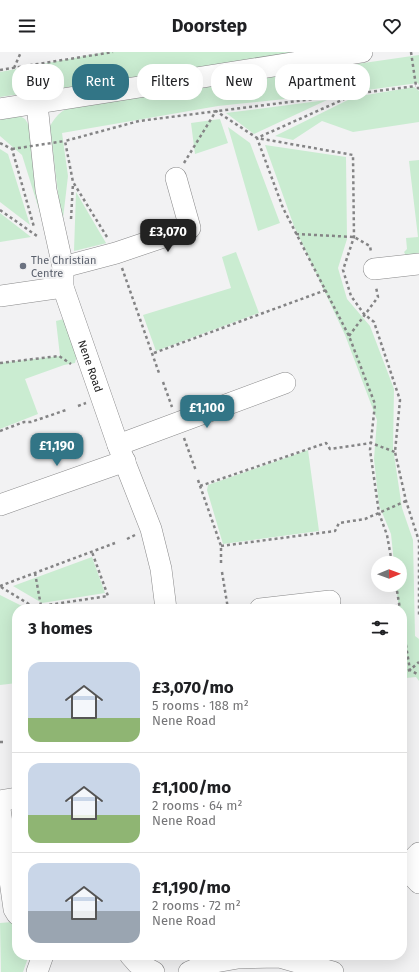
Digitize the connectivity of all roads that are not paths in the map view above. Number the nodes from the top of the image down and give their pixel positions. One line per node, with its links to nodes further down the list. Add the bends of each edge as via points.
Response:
1 (362, 52): 2 (street)
2 (315, 55): 3 (street)
3 (37, 104): 4 (street); 7 (street, Nene Road, via 46,190)
4 (0, 109)
5 (176, 178): 7 (street, via 190,228 116,253)
6 (419, 264): 8 (street)
7 (64, 267): 9 (street, Nene Road)
8 (374, 269)
9 (63, 287): 10 (street); 12 (street, Nene Road)
10 (0, 296)
11 (285, 383): 12 (street)
12 (121, 453): 13 (street); 15 (street, Nene Road, via 150,529 161,569)
13 (0, 505)
14 (330, 601): 16 (street)
15 (165, 604)
16 (304, 604)
17 (12, 799): 18 (street)
18 (0, 801)
19 (0, 809): 22 (street)
20 (409, 862): 21 (street)
21 (419, 883)
22 (12, 910)
23 (41, 960): 27 (street)
24 (134, 960): 28 (street)
25 (223, 960): 29 (street)
26 (290, 960): 30 (street)
27 (37, 972)
28 (154, 972)
29 (189, 972)
30 (333, 972)

